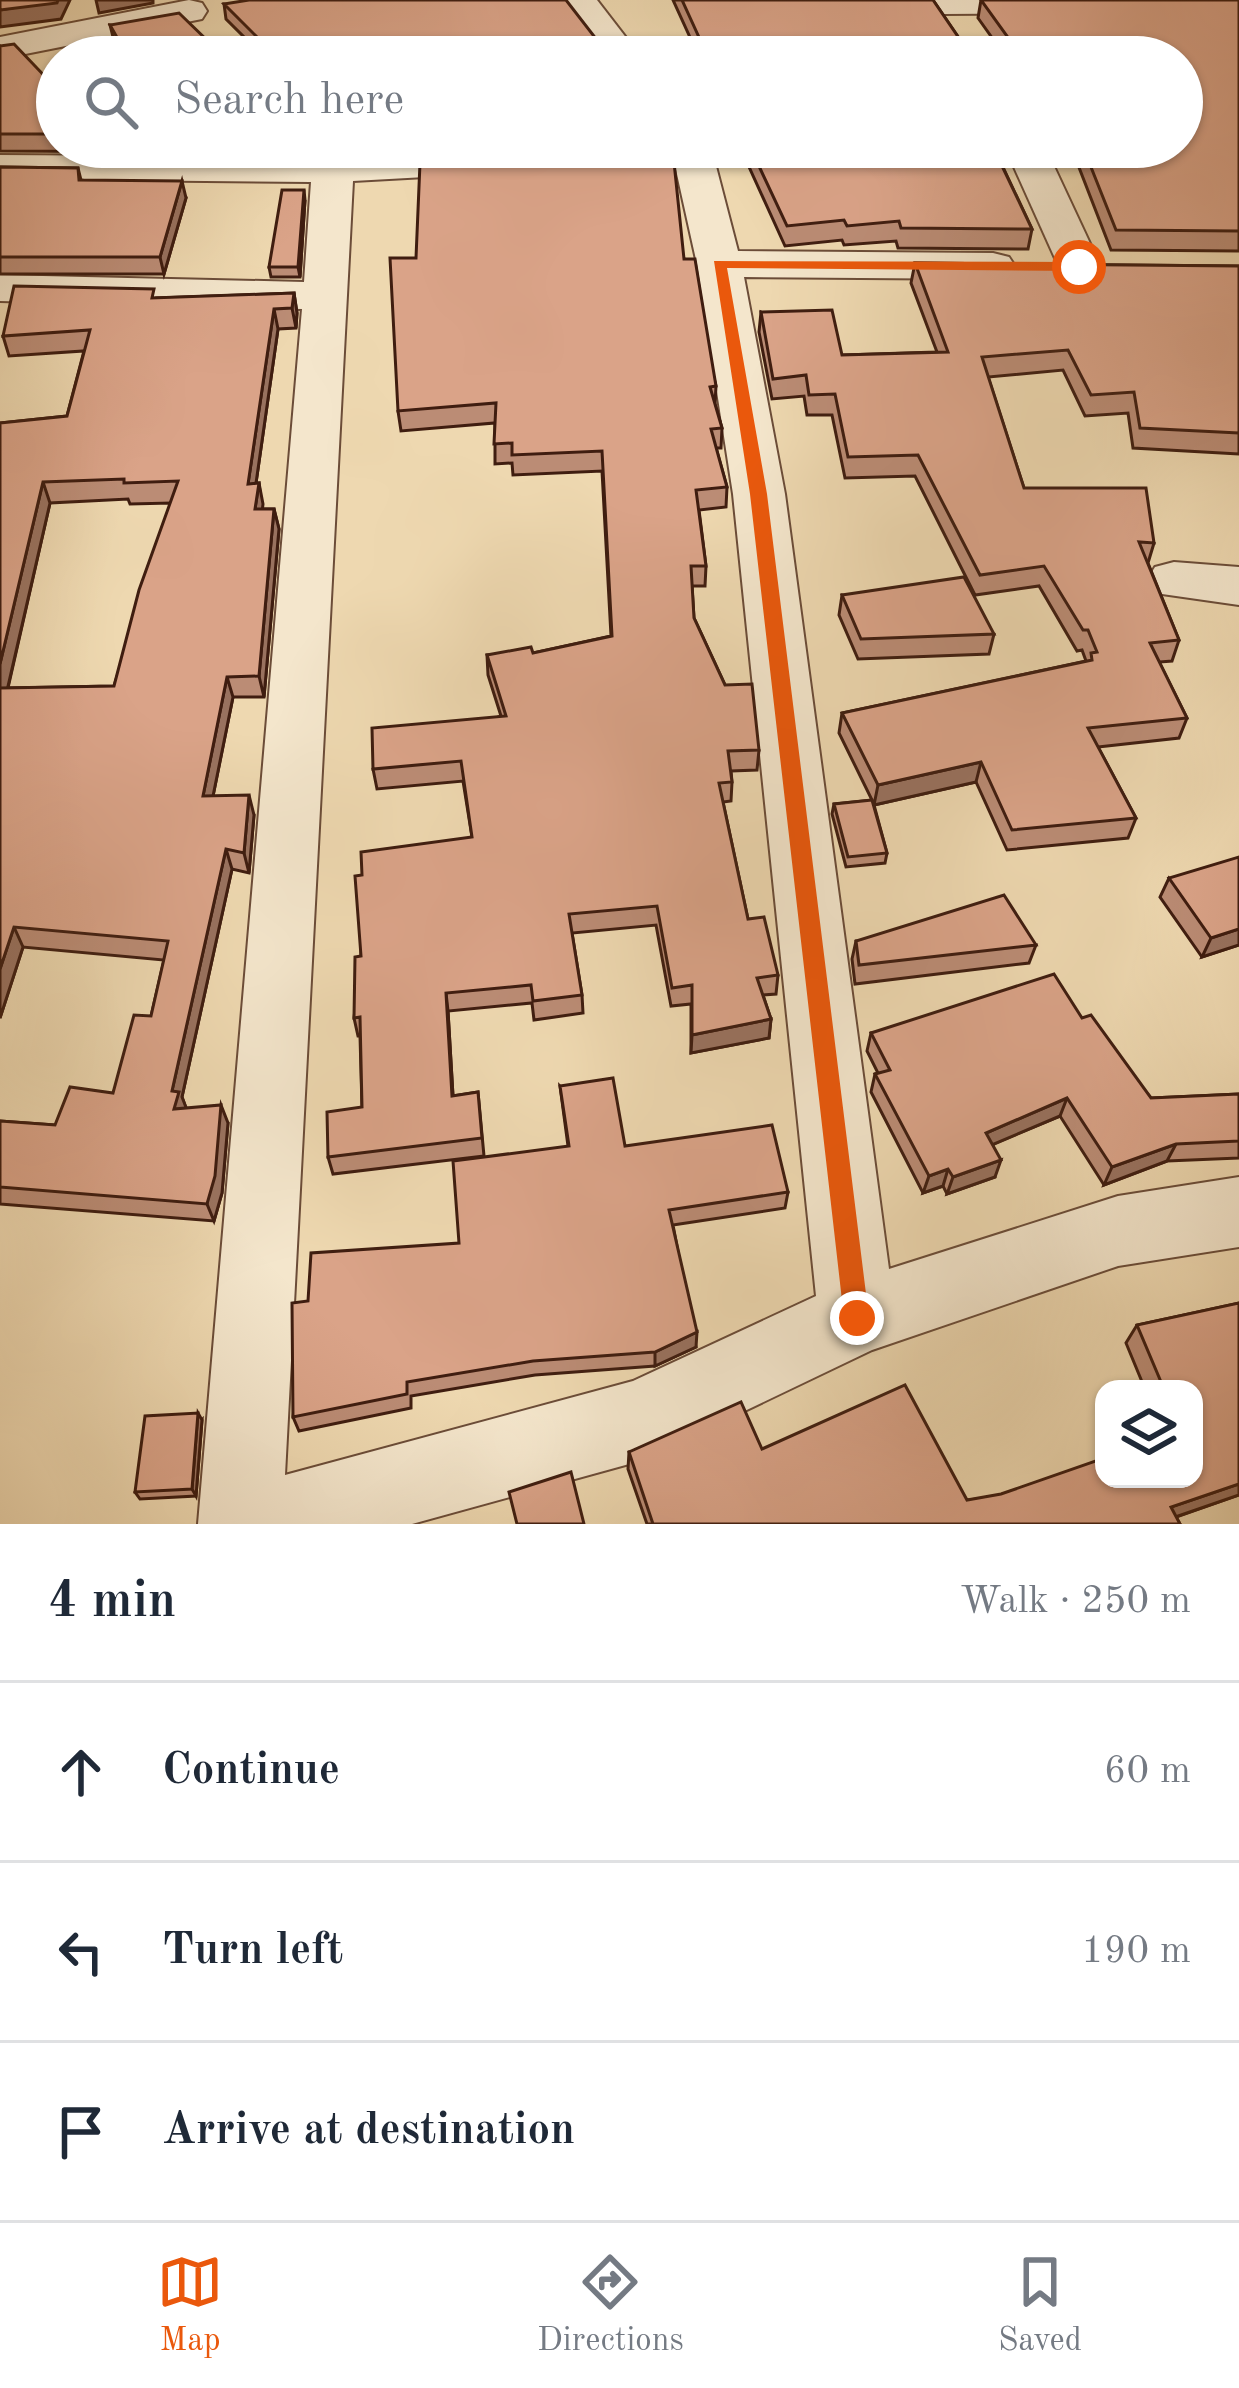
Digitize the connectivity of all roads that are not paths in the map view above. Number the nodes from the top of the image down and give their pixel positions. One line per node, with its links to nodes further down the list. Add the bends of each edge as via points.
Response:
1 (578, 0): 7 (street)
2 (942, 2): 3 (street); 8 (street)
3 (1087, 2)
4 (185, 6): 5 (street); 6 (street)
5 (53, 36)
6 (217, 36)
7 (606, 36)
8 (967, 36)
9 (36, 40): 10 (street)
10 (0, 48)
11 (36, 165): 12 (street)
12 (0, 166)
13 (321, 168): 20 (street)
14 (684, 168): 16 (street)
15 (1034, 168): 17 (street)
16 (719, 264): 17 (street); 24 (street, via 759,494)
17 (1079, 267): 18 (street)
18 (1125, 267)
19 (0, 288): 20 (street)
20 (323, 296): 25 (street)
21 (1174, 580): 22 (street)
22 (1239, 586)
23 (1239, 1212): 24 (street, via 1118,1231)
24 (857, 1318): 26 (street, via 640,1420)
25 (241, 1524)
26 (260, 1524)

